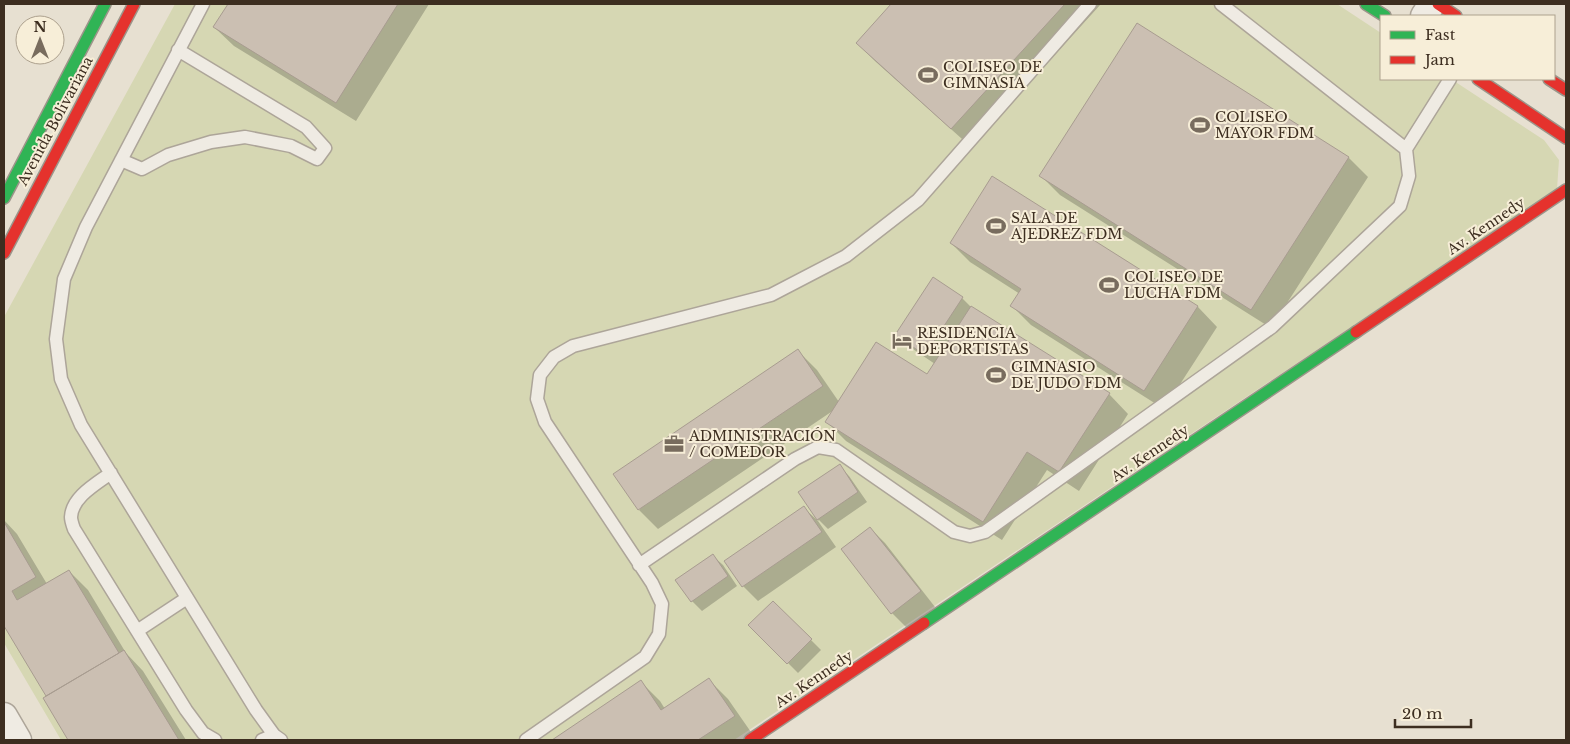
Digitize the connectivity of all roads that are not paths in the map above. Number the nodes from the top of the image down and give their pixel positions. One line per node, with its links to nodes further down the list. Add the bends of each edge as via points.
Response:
1 (105, 4): 21 (street, Avenida Bolivariana)
2 (134, 4): 22 (street, Avenida Bolivariana)
3 (202, 4): 12 (lane)
4 (1090, 4): 24 (lane, via 918,200 846,256 771,295 573,346 554,357 540,375 537,399 545,422)
5 (1221, 4): 18 (lane)
6 (1366, 4): 9 (street)
7 (1432, 4): 10 (street)
8 (1438, 4): 11 (street)
9 (1383, 15)
10 (1425, 15)
11 (1454, 15)
12 (178, 50): 19 (lane); 19 (lane, via 306,126 326,148 317,159 291,146 245,137 211,142 168,155 142,169)
13 (1449, 80): 18 (lane)
14 (1479, 80): 17 (street)
15 (1551, 80): 16 (street)
16 (1566, 90)
17 (1566, 138)
18 (1406, 149): 24 (lane, via 1409,176 1400,206 1272,327 986,532 970,536 954,532 836,450 818,447 795,459)
19 (121, 160): 23 (lane, via 86,227 64,279 56,339 61,379 81,424)
20 (1566, 190): 33 (street, Av. Kennedy)
21 (4, 198)
22 (4, 253)
23 (111, 473): 25 (lane); 26 (lane, via 75,503 71,518 74,529)
24 (639, 564): 32 (lane, via 662,604 659,634 645,657)
25 (187, 598): 26 (lane); 28 (lane, via 256,710)
26 (137, 630): 30 (lane, via 186,710 203,733)
27 (4, 716): 29 (street)
28 (277, 738): 31 (lane)
29 (18, 740)
30 (215, 740)
31 (262, 740)
32 (526, 740)
33 (750, 740)

